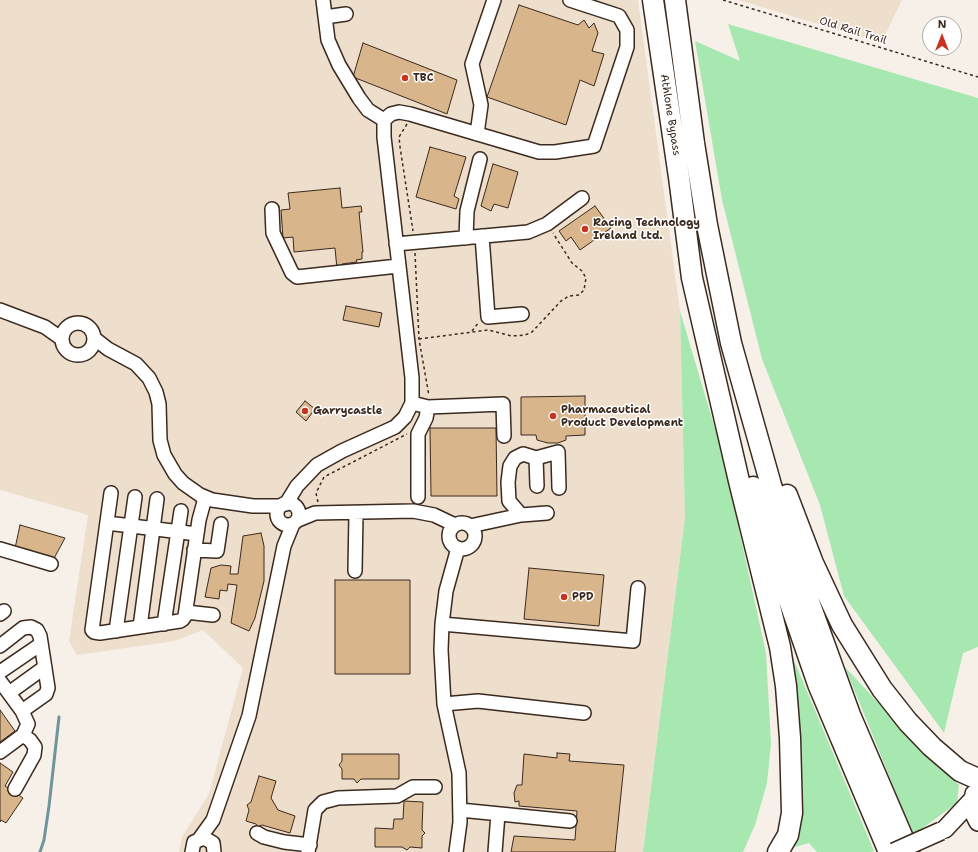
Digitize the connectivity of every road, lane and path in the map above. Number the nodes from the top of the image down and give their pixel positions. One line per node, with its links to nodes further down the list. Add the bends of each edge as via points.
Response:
1 (323, 0): 8 (street)
2 (494, 0): 12 (street, via 472,64 481,105)
3 (570, 0): 12 (street, via 619,16 626,30 627,47 594,146 539,152)
4 (723, 0): 9 (path, Old Rail Trail)
5 (653, 4): 17 (highway, Athlone Bypass)
6 (676, 8): 16 (highway, Athlone Bypass)
7 (346, 14): 8 (street)
8 (325, 17): 11 (street, via 328,40 339,65 368,110)
9 (978, 77)
10 (414, 115): 11 (street, via 395,113); 12 (street); 20 (path, via 399,137)
11 (384, 120): 21 (street)
12 (477, 134)
13 (480, 159): 19 (street, via 467,211)
14 (582, 198): 18 (street, via 536,230)
15 (272, 209): 22 (street, via 273,233 292,273 297,276)
16 (707, 225): 78 (highway, via 758,410 811,556 842,625 882,689 908,722 951,764 966,775); 100 (highway, via 731,343 773,492 804,588 850,714)
17 (687, 230): 97 (highway, via 692,278 708,350 780,647 788,708 792,813 788,835); 98 (highway, via 726,391 782,580 818,684)
18 (482, 236): 19 (street); 24 (street, via 488,317)
19 (466, 238): 20 (street)
20 (414, 242): 21 (street); 30 (path, via 420,339 429,394)
21 (396, 244): 22 (street)
22 (398, 266): 29 (street, via 411,372)
23 (0, 310): 25 (street)
24 (522, 314)
25 (64, 333): 26 (street, via 75,324 84,325); 28 (street, via 65,348 72,354 82,355)
26 (94, 338): 27 (street); 28 (street)
27 (108, 350): 28 (street); 40 (street, via 136,364 149,378 159,404 160,440 166,461 183,483)
28 (88, 351)
29 (412, 403): 30 (street); 43 (street, via 405,418 394,426 324,460 304,479)
30 (428, 407): 32 (street, via 503,404); 37 (street, via 418,434)
31 (409, 431): 41 (path, via 324,477 316,494)
32 (504, 436)
33 (536, 458): 34 (street); 35 (street, via 558,452); 46 (street, via 523,454 515,458 510,466 509,501)
34 (538, 486)
35 (558, 488)
36 (111, 493): 47 (street)
37 (418, 496)
38 (134, 497): 49 (street)
39 (157, 498): 50 (street)
40 (205, 498): 43 (street); 54 (street)
41 (317, 508): 43 (street); 44 (street)
42 (181, 511): 53 (street)
43 (289, 513): 84 (street, via 249,716)
44 (356, 513): 51 (street, via 407,512); 59 (street)
45 (547, 513): 46 (street)
46 (521, 515): 52 (street)
47 (107, 523): 49 (street); 66 (street, via 92,630 100,633)
48 (221, 524): 57 (street, via 217,551)
49 (130, 526): 50 (street); 66 (street)
50 (152, 529): 53 (street); 65 (street)
51 (452, 530): 52 (street, via 462,523); 55 (street, via 452,543)
52 (472, 531): 55 (street, via 471,545)
53 (177, 532): 54 (street); 63 (street)
54 (197, 534): 57 (street)
55 (458, 548): 64 (street, via 446,591)
56 (0, 549): 58 (street)
57 (194, 550): 61 (street)
58 (51, 564)
59 (355, 571)
60 (638, 588): 64 (street, via 633,642)
61 (186, 612): 62 (street); 63 (street, via 180,621)
62 (213, 615)
63 (164, 624): 65 (street)
64 (442, 624): 73 (street, via 441,673)
65 (140, 627): 66 (street)
66 (116, 631)
67 (41, 644): 68 (street, via 37,630 30,627 23,628); 69 (street); 70 (street)
68 (0, 646)
69 (44, 667): 72 (street); 74 (street, via 48,688 46,694)
70 (0, 672)
71 (0, 681): 72 (street)
72 (9, 693): 74 (street)
73 (444, 704): 75 (street, via 478,701); 82 (street, via 458,765)
74 (22, 711): 76 (street, via 28,724)
75 (584, 713)
76 (23, 735): 77 (street); 80 (street, via 35,747 34,755)
77 (0, 752)
78 (978, 779)
79 (435, 787): 92 (street, via 413,787 397,796 338,798 323,802 315,810)
80 (15, 789)
81 (975, 793): 86 (main road, via 972,810); 88 (main road)
82 (460, 810): 83 (street); 95 (street)
83 (498, 814): 85 (street); 96 (street)
84 (213, 820): 90 (street); 91 (street)
85 (570, 820)
86 (978, 822)
87 (978, 827): 88 (main road)
88 (943, 830): 99 (main road, bridge)
89 (257, 833): 92 (street)
90 (200, 838): 91 (street, via 208,838); 93 (street, via 194,842)
91 (214, 847): 94 (street)
92 (309, 848)
93 (192, 852)
94 (226, 852)
95 (456, 852)
96 (495, 852)
97 (778, 852)
98 (888, 852)
99 (894, 852)
100 (909, 852)

